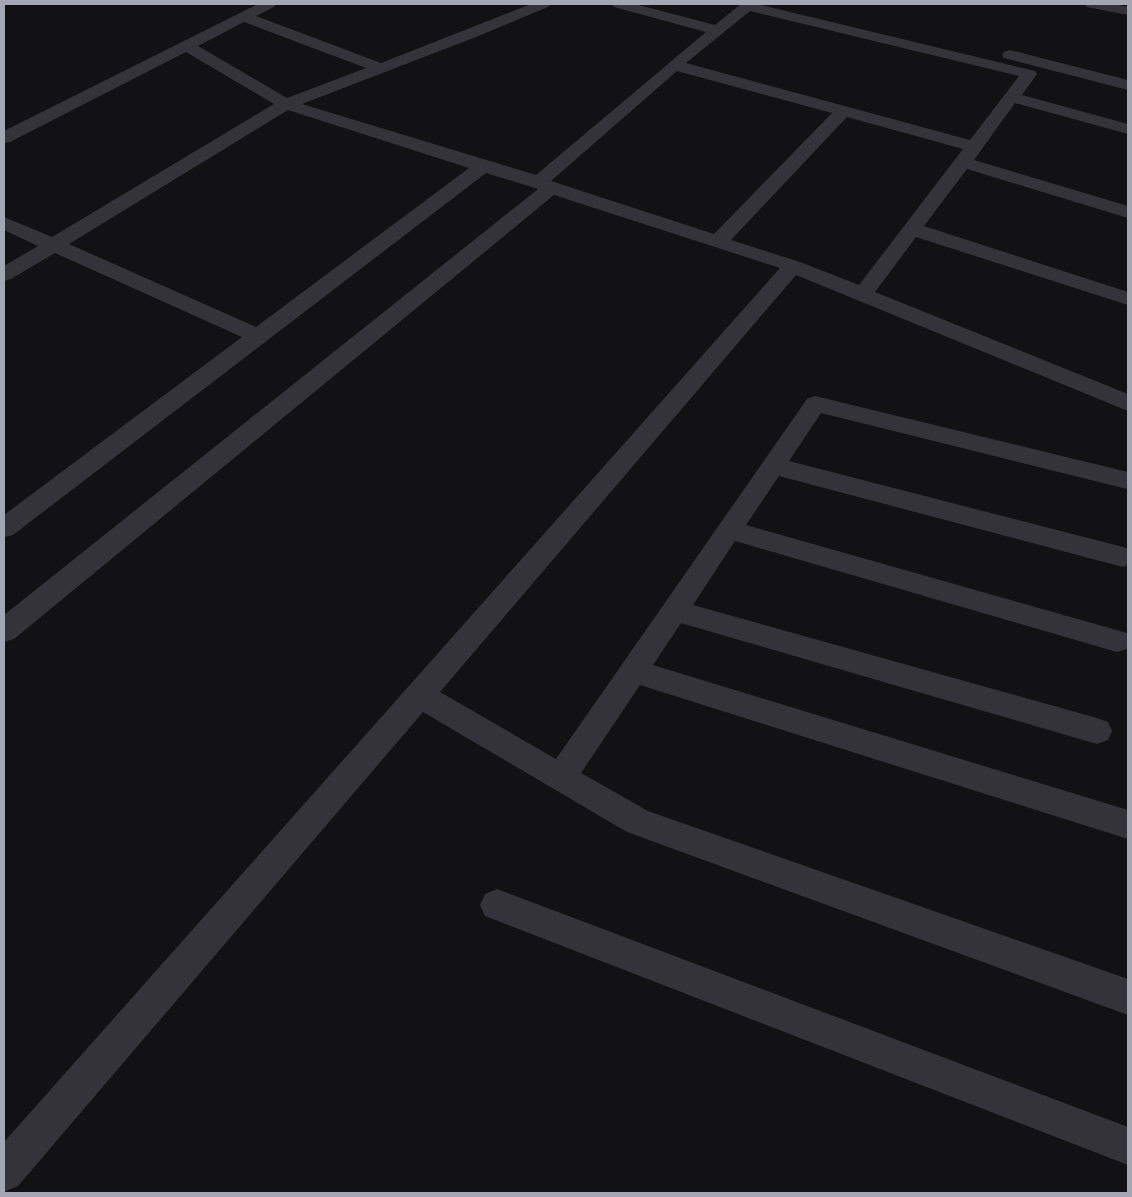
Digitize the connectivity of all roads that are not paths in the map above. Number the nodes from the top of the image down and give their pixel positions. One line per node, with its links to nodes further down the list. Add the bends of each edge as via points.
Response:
1 (269, 4): 8 (street)
2 (544, 4): 12 (street)
3 (619, 4): 9 (street)
4 (1092, 4): 6 (street)
5 (748, 5): 9 (street); 14 (street, via 1029,74)
6 (1128, 11)
7 (843, 13): 13 (street)
8 (244, 17): 10 (street); 12 (street)
9 (718, 30): 11 (street)
10 (186, 46): 15 (street); 18 (street)
11 (674, 65): 16 (street); 22 (street)
12 (380, 68): 15 (street)
13 (1128, 85)
14 (1011, 98): 17 (street); 19 (street)
15 (286, 104): 21 (street); 27 (street)
16 (843, 111): 19 (street); 26 (street)
17 (1128, 129)
18 (4, 138)
19 (974, 146): 20 (street)
20 (962, 162): 23 (street); 25 (street)
21 (483, 166): 22 (street); 32 (street)
22 (545, 185): 26 (street); 40 (street)
23 (1128, 212)
24 (4, 223): 27 (street)
25 (912, 229): 30 (street); 31 (street)
26 (718, 242): 28 (street)
27 (53, 245): 29 (street); 32 (street)
28 (793, 266): 30 (street); 43 (street)
29 (4, 275)
30 (862, 294): 33 (street)
31 (1128, 299)
32 (258, 336): 36 (street)
33 (1128, 403)
34 (773, 466): 35 (street, via 815,404); 37 (street); 38 (street)
35 (1127, 480)
36 (4, 528)
37 (729, 530): 39 (street); 41 (street)
38 (1123, 557)
39 (674, 610): 42 (street); 44 (street)
40 (4, 631)
41 (1117, 641)
42 (633, 671): 45 (street); 46 (street)
43 (420, 695): 45 (street); 50 (street)
44 (1097, 731)
45 (561, 777): 48 (street, via 638,822)
46 (1128, 825)
47 (497, 905): 49 (street)
48 (1128, 997)
49 (1128, 1146)
50 (4, 1172)

